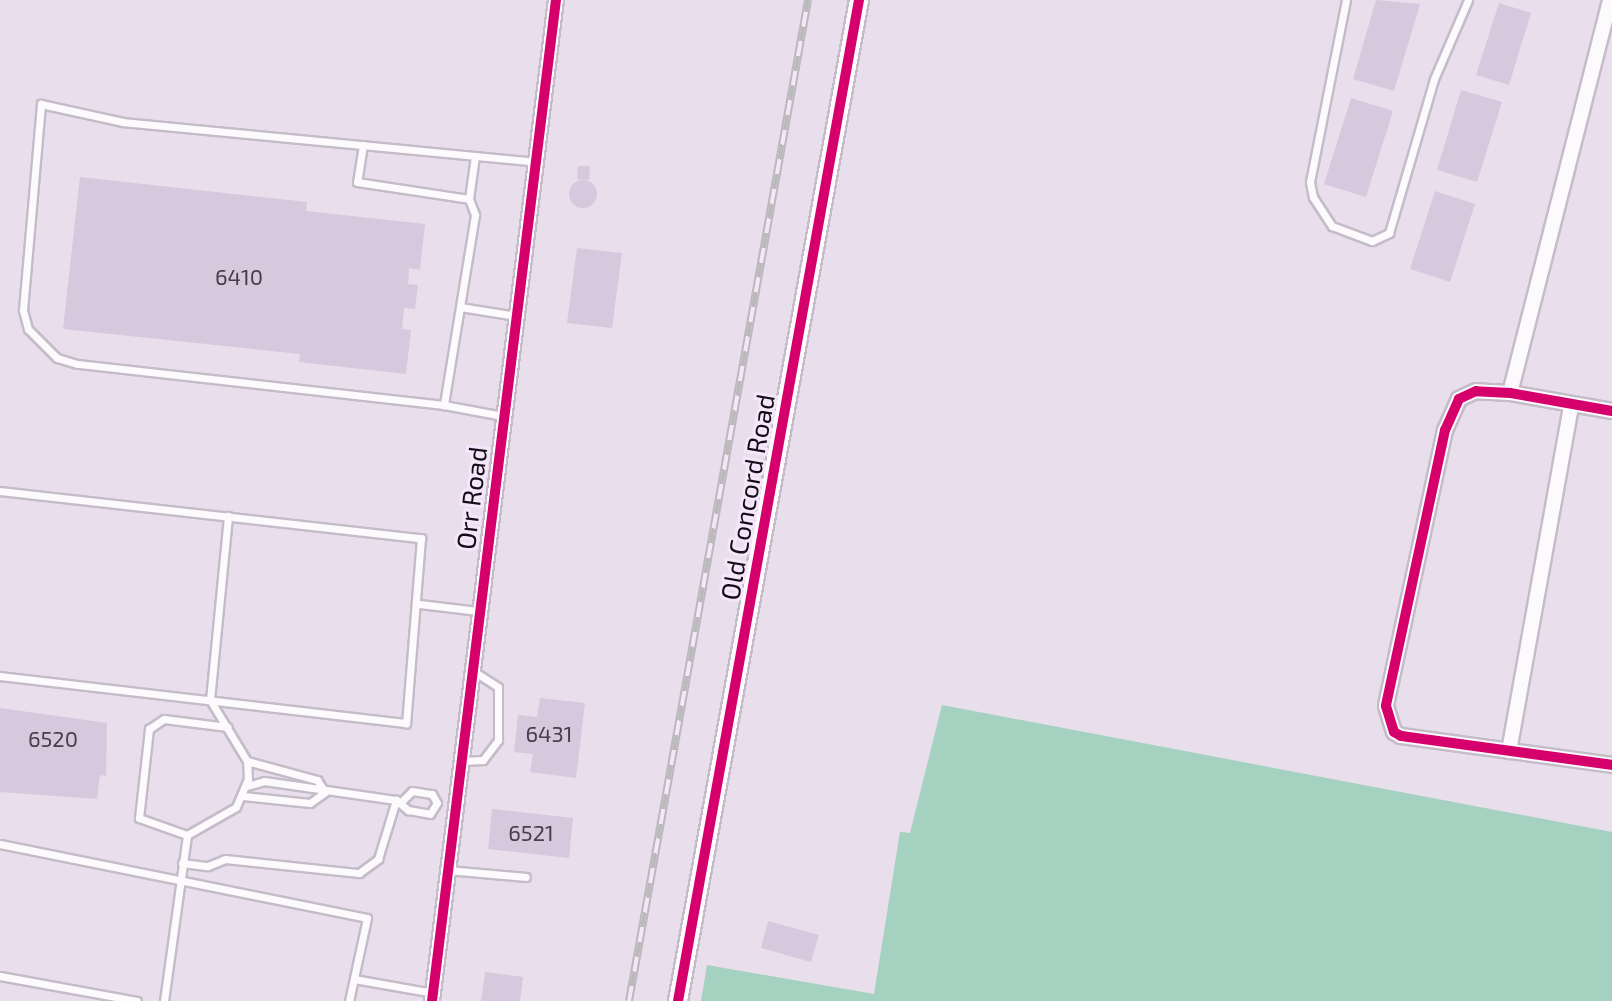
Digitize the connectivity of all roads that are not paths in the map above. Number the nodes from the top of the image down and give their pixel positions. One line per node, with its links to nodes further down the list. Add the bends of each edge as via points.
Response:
1 (556, 0): 8 (street, Orr Road)
2 (859, 0): 47 (street, Old Concord Road)
3 (1346, 0): 4 (lane, via 1310,182 1313,197 1332,226 1372,241 1389,233 1419,121)
4 (1468, 0)
5 (1610, 0): 12 (street)
6 (363, 145): 7 (lane); 9 (lane, via 357,182); 13 (lane, via 123,122 41,104 23,310 28,329 57,358 77,364)
7 (475, 156): 8 (lane); 9 (lane)
8 (536, 162): 11 (street, Orr Road)
9 (469, 199): 10 (lane, via 475,215)
10 (460, 307): 11 (lane); 13 (lane)
11 (516, 316): 16 (street, Orr Road)
12 (1510, 393): 14 (street); 25 (street, via 1476,391 1459,399 1452,411 1386,706 1394,732 1401,736)
13 (444, 405): 16 (lane)
14 (1571, 405): 15 (street); 25 (street)
15 (1612, 411)
16 (503, 416): 20 (street, Orr Road)
17 (0, 491): 18 (lane)
18 (228, 516): 19 (lane, via 421,538); 23 (lane)
19 (419, 604): 20 (lane); 23 (lane, via 406,723)
20 (479, 611): 21 (street, Orr Road)
21 (471, 670): 27 (street, Orr Road); 27 (lane, via 490,677 503,700 494,753)
22 (0, 676): 23 (lane)
23 (210, 700): 24 (lane)
24 (227, 727): 26 (lane); 35 (lane, via 164,719 149,729 139,818)
25 (1509, 751): 28 (street)
26 (247, 761): 29 (lane); 30 (lane, via 317,780)
27 (461, 761): 34 (street, Orr Road)
28 (1612, 765)
29 (247, 786): 30 (lane, via 264,781); 31 (lane)
30 (325, 792): 31 (lane, via 310,803); 32 (lane)
31 (243, 796): 35 (lane, via 236,807)
32 (399, 801): 33 (lane, via 412,791 432,794); 33 (lane, via 408,810 430,814); 37 (lane, via 378,859 359,873 225,859 208,866)
33 (437, 803): 34 (lane)
34 (456, 806): 38 (street, Orr Road)
35 (187, 835): 37 (lane)
36 (0, 844): 39 (lane)
37 (182, 863): 39 (lane)
38 (448, 870): 40 (lane); 43 (street, Orr Road)
39 (179, 875): 42 (lane, via 367,918); 45 (lane)
40 (526, 877)
41 (0, 976): 44 (lane)
42 (354, 979): 43 (lane); 46 (lane)
43 (432, 997)
44 (137, 1001)
45 (164, 1001)
46 (349, 1001)
47 (678, 1001)

